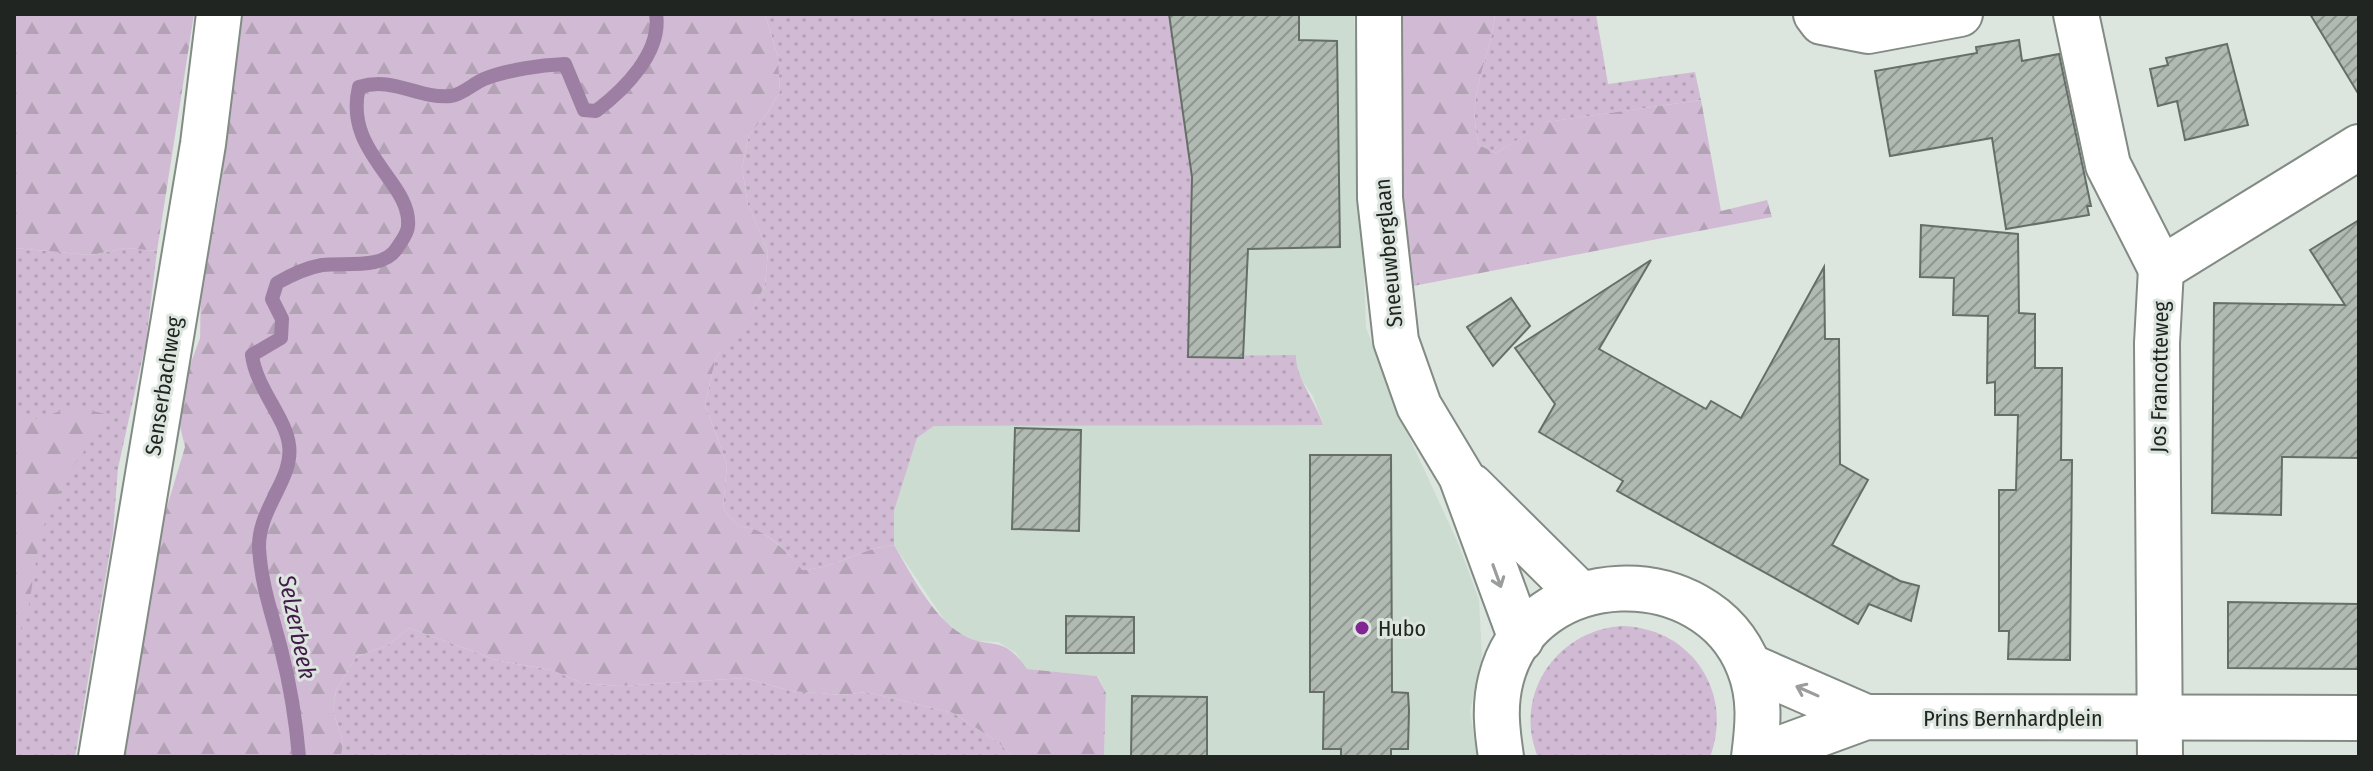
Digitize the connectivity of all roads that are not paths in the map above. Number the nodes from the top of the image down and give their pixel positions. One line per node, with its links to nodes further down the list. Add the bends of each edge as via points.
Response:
1 (219, 14): 15 (street, Senserbachweg)
2 (1379, 14): 8 (street, Sneeuwberglaan, via 1380,198 1396,341 1419,406)
3 (1816, 14): 4 (street, via 1822,22 1868,31)
4 (1960, 14)
5 (2076, 14): 7 (street, via 2108,165)
6 (2359, 147): 7 (street, Jos Francotteweg)
7 (2161, 269): 14 (street, Jos Francotteweg)
8 (1461, 476): 9 (street, Sneeuwberglaan); 10 (street, Sneeuwberglaan, one-way to 10)
9 (1580, 594): 10 (street, via 1547,612); 11 (street, via 1632,586 1680,597 1721,625)
10 (1521, 639): 16 (street, via 1501,677 1495,719)
11 (1749, 666): 12 (street, Prins Bernhardplein, one-way to 11); 17 (street, via 1759,711)
12 (1866, 717): 14 (street, Prins Bernhardplein); 17 (street, Prins Bernhardplein)
13 (2359, 718): 14 (street, Prins Bernhardplein)
14 (2160, 738)
15 (101, 757)
16 (1501, 757)
17 (1755, 757)

